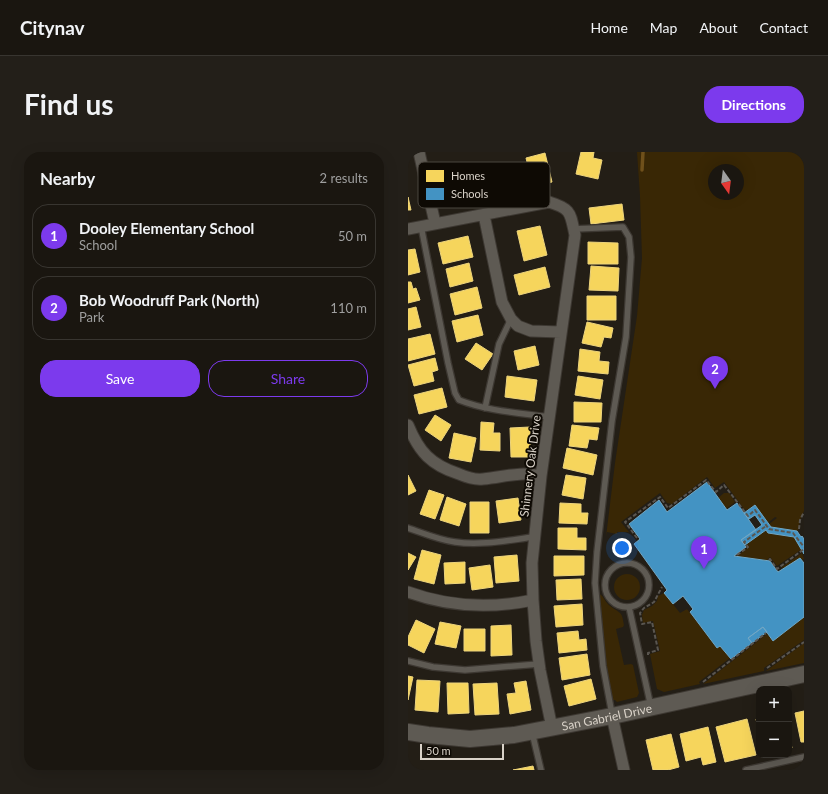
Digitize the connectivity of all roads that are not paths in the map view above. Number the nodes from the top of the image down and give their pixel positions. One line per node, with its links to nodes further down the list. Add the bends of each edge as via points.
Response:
1 (419, 152): 2 (street)
2 (421, 162)
3 (550, 202): 10 (street, Shinnery Oak Drive, via 567,210)
4 (432, 208): 7 (street)
5 (516, 208): 6 (street, Shinnery Oak Drive)
6 (484, 214): 7 (street); 11 (street, via 502,302)
7 (435, 223): 8 (street)
8 (421, 226): 9 (street); 13 (lane, via 455,393 458,400)
9 (408, 229)
10 (574, 230): 12 (street, Shinnery Oak Drive); 26 (lane, via 623,228 629,237 631,257 626,337 612,421 595,583 603,666)
11 (511, 319): 12 (street, via 518,326 531,331); 13 (lane, via 499,344)
12 (561, 332): 14 (street, Shinnery Oak Drive)
13 (485, 408): 14 (lane)
14 (549, 417): 16 (street, Shinnery Oak Drive)
15 (408, 425): 16 (street, via 418,446 429,460 446,470 481,480 527,473)
16 (540, 476): 18 (street, Shinnery Oak Drive)
17 (408, 528): 18 (lane, via 456,542 477,543)
18 (534, 537): 20 (street, Shinnery Oak Drive)
19 (408, 592): 20 (street, via 426,599 457,604 498,605)
20 (533, 600): 23 (street, Shinnery Oak Drive)
21 (629, 607): 21 (lane, via 639,604 647,597 650,586 645,572 632,563 621,564 612,570 606,578 605,589 610,599 618,606); 25 (lane)
22 (408, 661): 23 (lane, via 433,667 465,670)
23 (539, 664): 27 (street, Shinnery Oak Drive)
24 (804, 674): 25 (street, San Gabriel Drive)
25 (651, 707): 26 (street, San Gabriel Drive)
26 (612, 716): 27 (street, San Gabriel Drive); 32 (street)
27 (552, 728): 29 (street, San Gabriel Drive)
28 (408, 732): 29 (street, San Gabriel Drive, via 470,739)
29 (532, 732): 31 (lane)
30 (804, 758): 33 (lane)
31 (541, 770)
32 (624, 770)
33 (746, 770)

